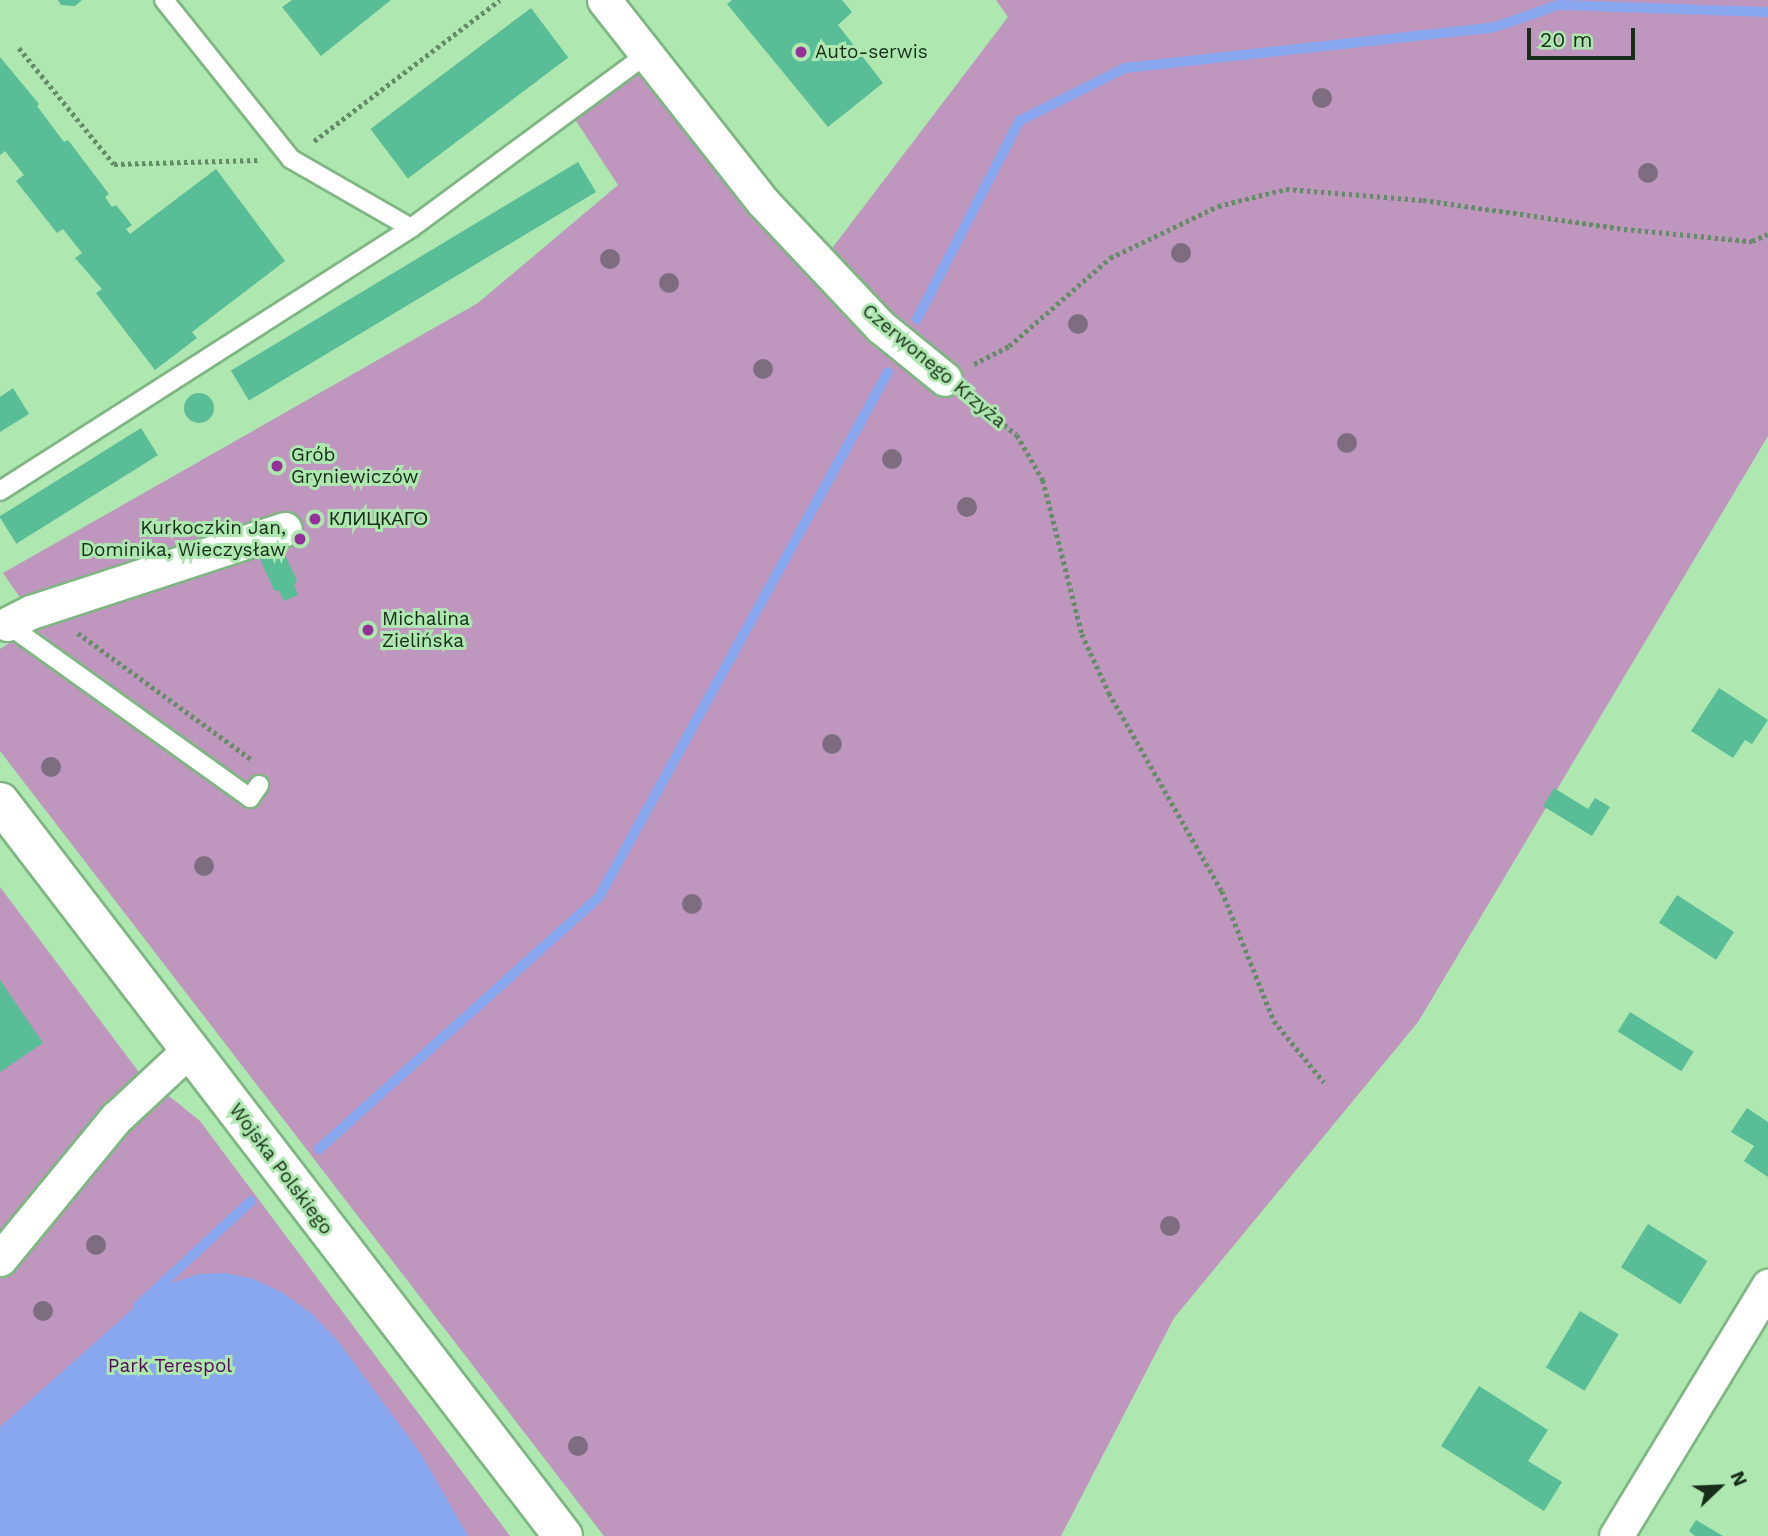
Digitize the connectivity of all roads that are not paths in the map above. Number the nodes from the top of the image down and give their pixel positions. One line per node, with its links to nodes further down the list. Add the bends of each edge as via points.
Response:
1 (164, 0): 4 (lane, via 291,159)
2 (604, 0): 3 (street, Czerwonego Krzyża)
3 (647, 54): 4 (lane); 5 (street, Czerwonego Krzyża, via 772,212 881,327)
4 (411, 228): 6 (lane)
5 (945, 379)
6 (0, 491)
7 (285, 529): 8 (street, via 44,608)
8 (4, 626): 9 (lane, via 250,798)
9 (259, 785)
10 (0, 802): 11 (street, Wojska Polskiego)
11 (190, 1049): 12 (street, via 116,1118); 14 (street, Wojska Polskiego)
12 (0, 1259)
13 (1768, 1286): 15 (street)
14 (563, 1536)
15 (1616, 1536)

